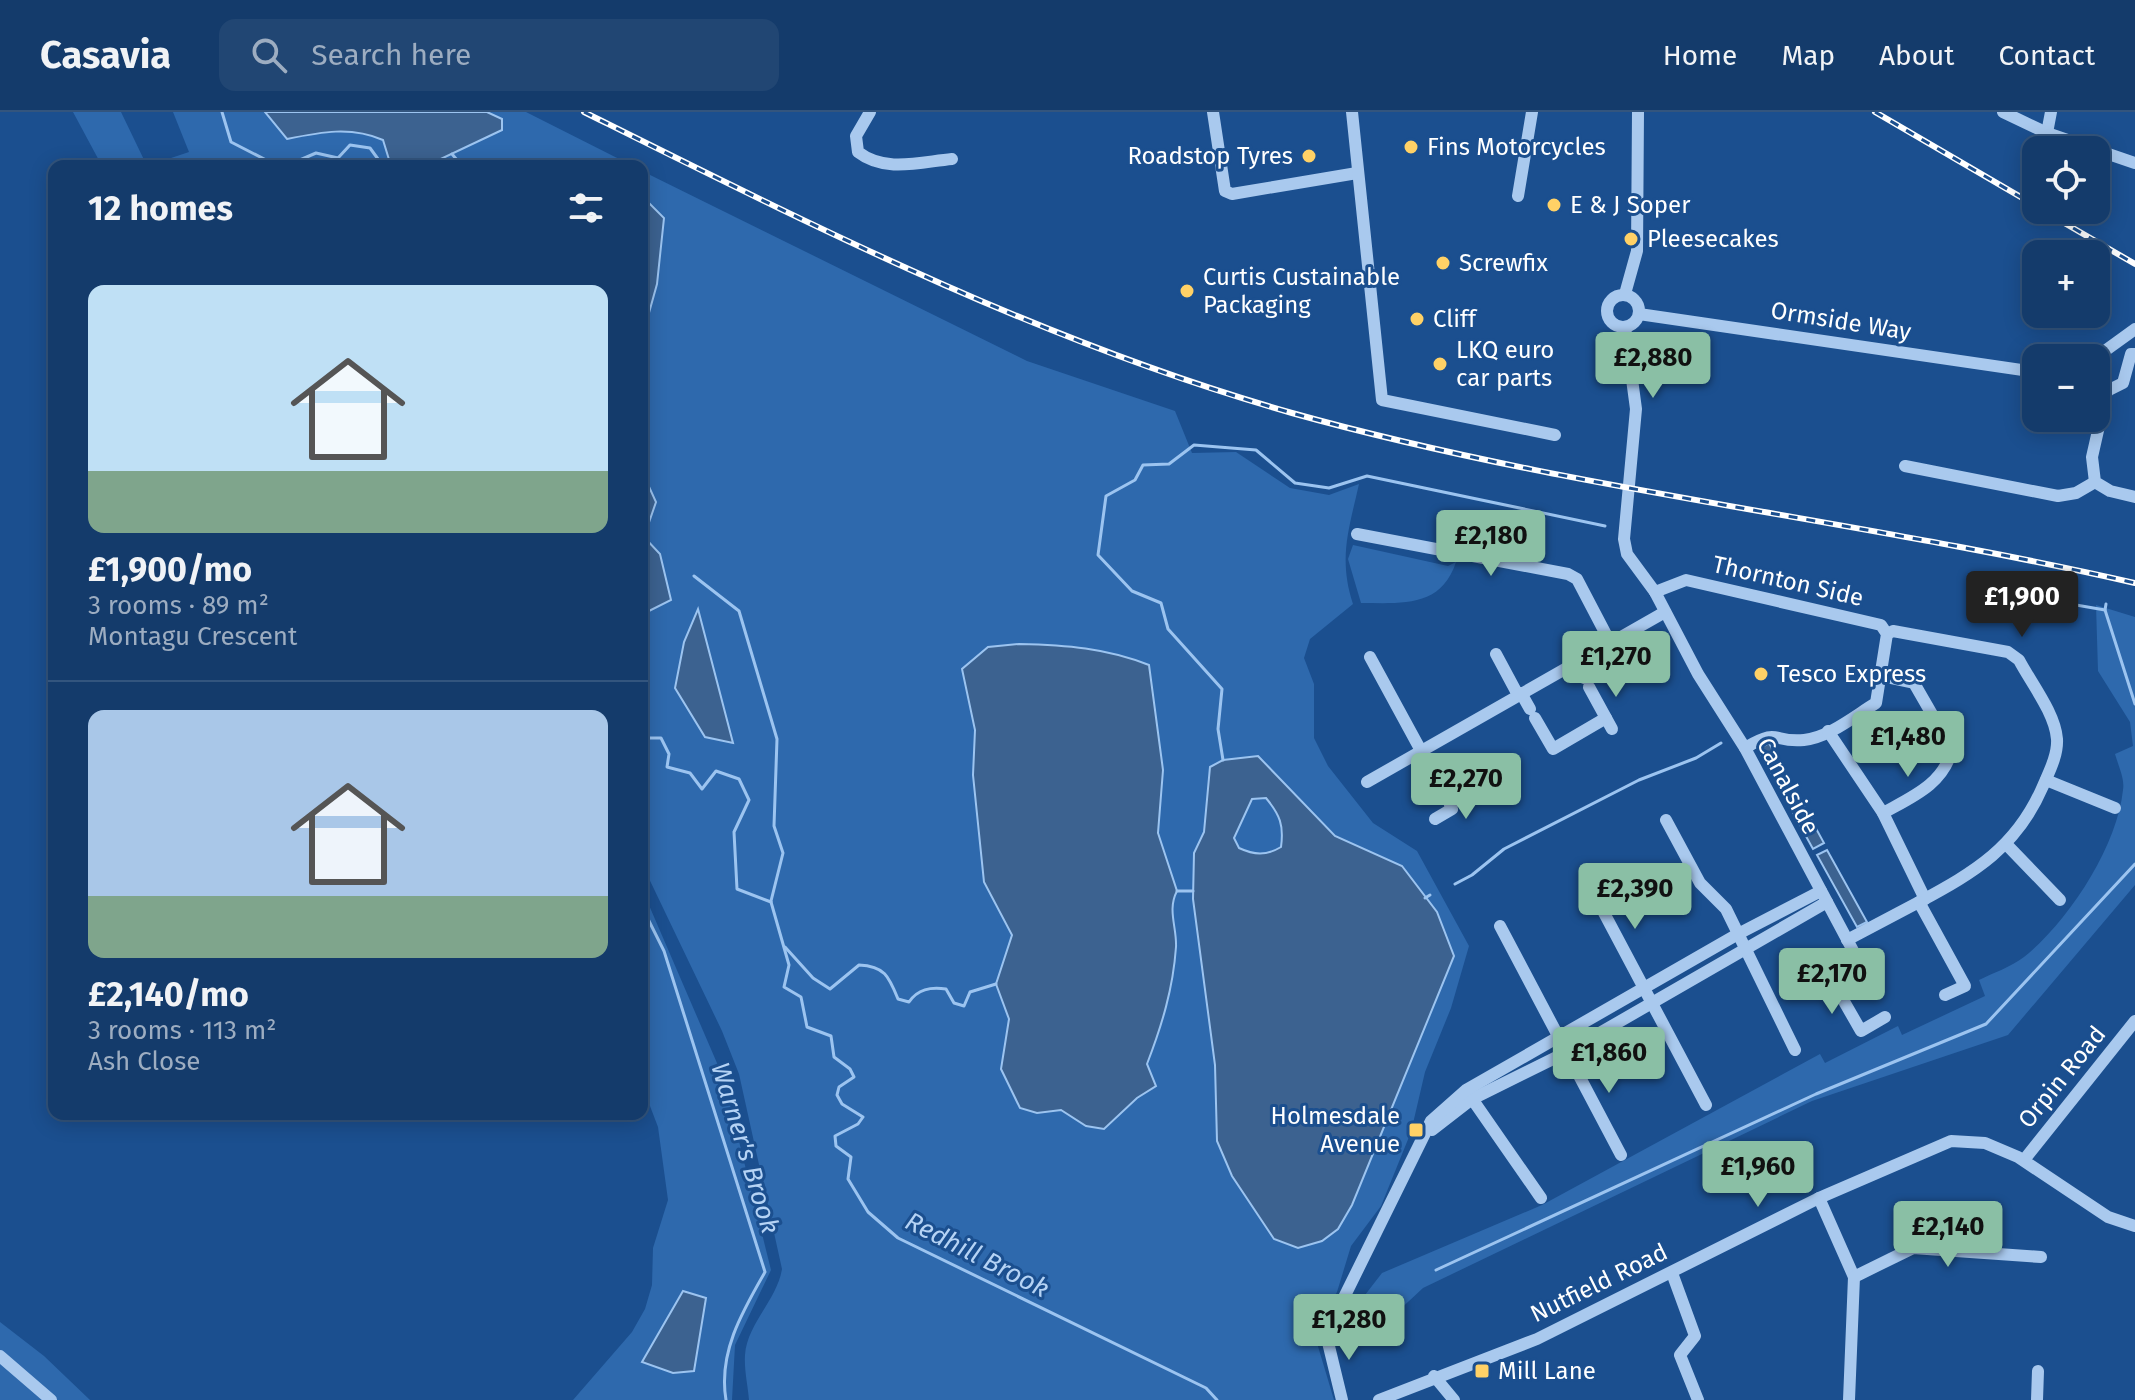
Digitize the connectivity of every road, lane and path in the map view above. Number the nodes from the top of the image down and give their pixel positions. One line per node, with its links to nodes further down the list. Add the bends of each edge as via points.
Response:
1 (1213, 112): 11 (street, via 1220,172 1225,191 1232,194)
2 (1352, 112): 11 (street)
3 (1532, 112): 12 (street)
4 (1638, 112): 13 (street, via 1637,251)
5 (2003, 112): 8 (street)
6 (2051, 112): 8 (street)
7 (869, 115): 9 (street, via 856,136 858,152 879,165)
8 (2047, 133): 10 (street)
9 (952, 159)
10 (2135, 163)
11 (1357, 173): 20 (street, via 1382,400)
12 (1518, 196)
13 (1625, 294): 14 (street, via 1635,299); 15 (street, via 1612,298 1606,311 1609,321)
14 (1639, 314): 15 (street); 19 (street, Ormside Way)
15 (1625, 327): 25 (street, Canalside, via 1636,409 1624,539 1627,554)
16 (2135, 329): 17 (street)
17 (2110, 347)
18 (2135, 354): 22 (street, via 2123,383 2107,391 2092,457)
19 (2022, 370)
20 (1555, 435)
21 (1905, 466): 22 (street, via 2058,496)
22 (2095, 482): 23 (street)
23 (2135, 497)
24 (1357, 534): 28 (street, via 1568,574 1577,579)
25 (1655, 592): 26 (street, Canalside); 27 (street, Thornton Side, via 1686,580 1852,617 1881,625)
26 (1665, 612): 28 (street); 35 (street, Canalside)
27 (1887, 634): 32 (street, Thornton Side); 39 (street, via 2014,655 2053,724 2057,738)
28 (1610, 642): 31 (street)
29 (1496, 654): 33 (street)
30 (1370, 657): 36 (street)
31 (1575, 662): 33 (street); 33 (street, via 1609,723 1553,749)
32 (1881, 676): 34 (street, Thornton Side, via 1876,703); 38 (street, via 1918,687 1952,749)
33 (1520, 694): 36 (street)
34 (1828, 731): 35 (street, Thornton Side, via 1804,740 1768,735); 44 (street)
35 (1745, 748): 49 (street, Canalside)
36 (1422, 750): 40 (street); 42 (street)
37 (1930, 762): 38 (street)
38 (1945, 767): 44 (street, via 1926,790)
39 (2049, 774): 43 (street); 47 (street)
40 (1367, 782)
41 (1489, 783): 42 (street)
42 (1450, 804): 45 (street, via 1452,809)
43 (2115, 808)
44 (1883, 813): 50 (street)
45 (1435, 819)
46 (1666, 820): 53 (street, via 1700,883 1726,909)
47 (2007, 845): 50 (street); 51 (street)
48 (1585, 877): 56 (street)
49 (1824, 897): 53 (street); 54 (street, Canalside); 55 (street)
50 (1922, 900): 54 (street); 57 (street, via 1965,986)
51 (2060, 900)
52 (1500, 926): 60 (street)
53 (1738, 934): 55 (street); 56 (street)
54 (1847, 940): 58 (street, via 1858,960 1830,977 1861,1031)
55 (1747, 947): 56 (street); 61 (street)
56 (1649, 995): 60 (street); 62 (street); 64 (street)
57 (1945, 995)
58 (1885, 1017)
59 (2135, 1021): 66 (street, Orpin Road)
60 (1558, 1038): 62 (street); 63 (street)
61 (1795, 1050)
62 (1565, 1053): 63 (street); 65 (street)
63 (1469, 1094): 67 (street); 73 (street, via 1424,1138)
64 (1706, 1105)
65 (1621, 1155)
66 (2024, 1160): 68 (street, Nutfield Road, via 1985,1143 1951,1141); 69 (street, Nutfield Road, via 2108,1217)
67 (1541, 1198)
68 (1819, 1198): 71 (street, Nutfield Road); 72 (street)
69 (2135, 1226)
70 (2041, 1257): 72 (street, via 1913,1248)
71 (1672, 1273): 76 (street, Nutfield Road, via 1537,1339); 82 (street, via 1695,1336 1680,1355)
72 (1854, 1277): 83 (street)
73 (1326, 1334): 78 (street); 79 (street)
74 (0, 1356): 77 (street)
75 (2038, 1371): 84 (street)
76 (1434, 1376): 80 (street, Nutfield Road); 81 (street)
77 (51, 1400)
78 (1342, 1400)
79 (1348, 1400)
80 (1379, 1400)
81 (1454, 1400)
82 (1698, 1400)
83 (1849, 1400)
84 (2037, 1400)

